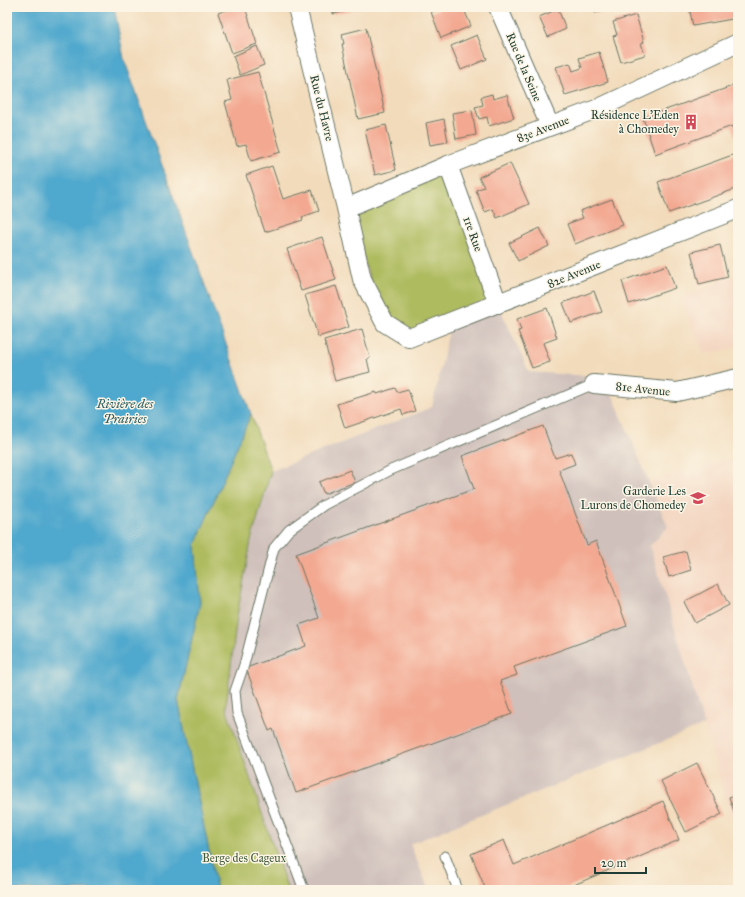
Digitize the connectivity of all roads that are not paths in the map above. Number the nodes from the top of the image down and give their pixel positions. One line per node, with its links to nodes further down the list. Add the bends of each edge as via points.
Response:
1 (297, 7): 6 (street, Rue du Havre)
2 (498, 7): 4 (street, Rue de la Seine)
3 (738, 43): 4 (street, 83e Avenue, via 599,108)
4 (550, 126): 5 (street, 83e Avenue)
5 (448, 165): 6 (street, 83e Avenue); 8 (street, 1re Rue)
6 (346, 208): 9 (street, Rue du Havre, via 362,279 385,323)
7 (738, 209): 8 (street, 82e Avenue)
8 (498, 304): 9 (street, 82e Avenue)
9 (409, 338)
10 (738, 378): 11 (street, 81e Avenue, via 677,392)
11 (594, 384): 13 (lane, via 391,470 324,505 289,530 274,548 244,666 235,691 237,713)
12 (445, 856): 14 (lane)
13 (304, 890)
14 (458, 890)

